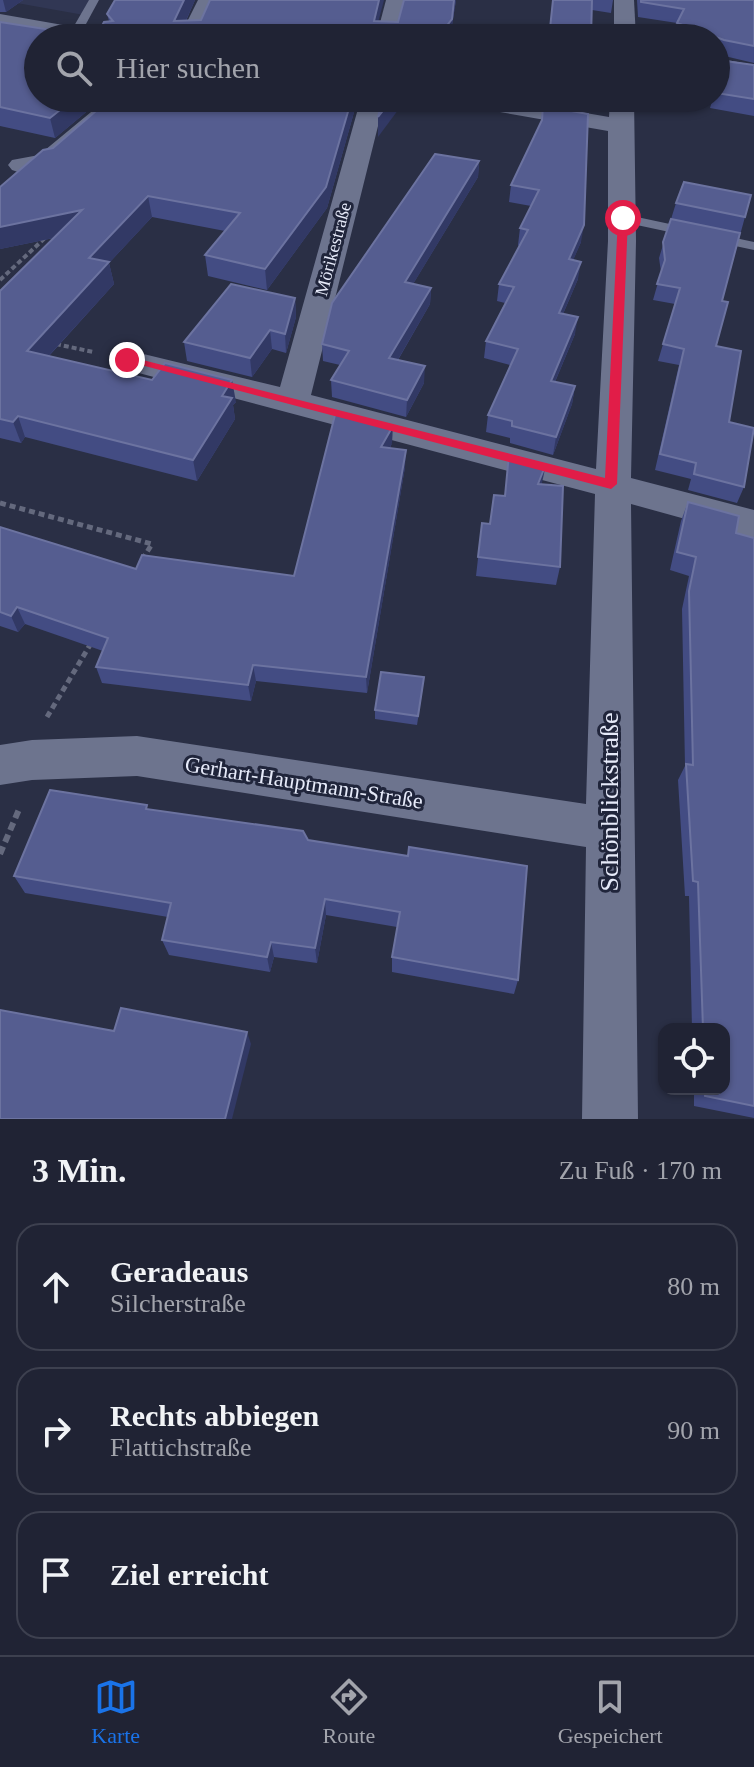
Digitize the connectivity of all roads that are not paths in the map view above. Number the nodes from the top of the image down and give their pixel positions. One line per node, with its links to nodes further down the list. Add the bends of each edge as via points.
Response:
1 (94, 0): 6 (lane)
2 (208, 0): 7 (street)
3 (396, 0): 8 (street)
4 (624, 0): 9 (street)
5 (4, 24): 10 (street)
6 (81, 24)
7 (197, 24)
8 (390, 24)
9 (625, 24)
10 (24, 26)
11 (730, 68): 12 (street)
12 (754, 72)
13 (105, 112): 16 (street, via 47,161)
14 (369, 112): 20 (street, Mörikestraße)
15 (620, 112): 17 (street, Schönblickstraße)
16 (21, 165)
17 (623, 218): 18 (lane); 21 (street, Schönblickstraße)
18 (754, 246)
19 (127, 360): 20 (street)
20 (293, 401): 21 (street)
21 (611, 484): 22 (street); 24 (street, Schönblickstraße)
22 (754, 524)
23 (16, 762): 24 (street, Gerhart-Hauptmann-Straße, via 137,756)
24 (608, 829): 25 (street, Schönblickstraße)
25 (610, 1119)

